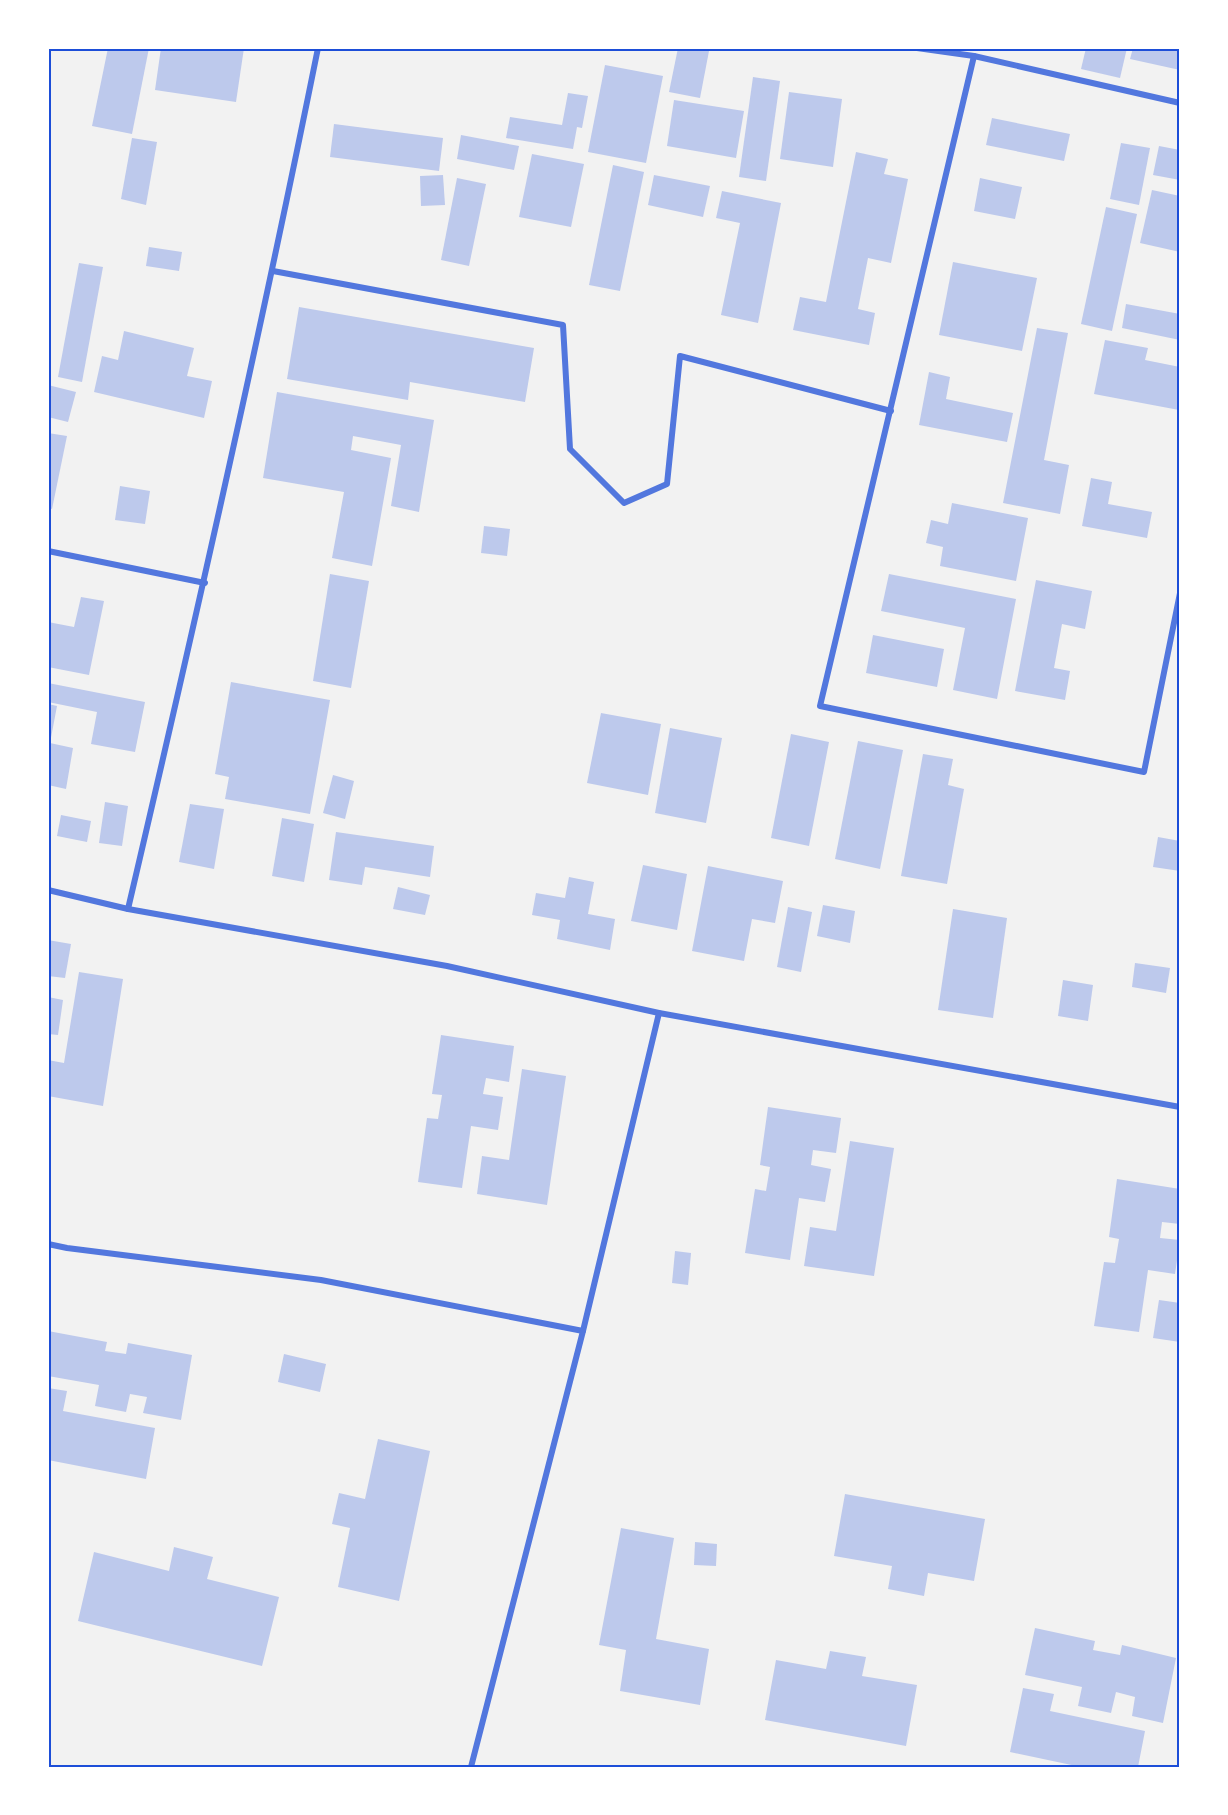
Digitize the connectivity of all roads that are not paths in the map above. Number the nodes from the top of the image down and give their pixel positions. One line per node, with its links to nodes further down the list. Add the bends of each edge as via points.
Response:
1 (318, 48): 5 (street)
2 (916, 48): 3 (street)
3 (974, 56): 4 (street); 6 (street)
4 (1180, 103)
5 (273, 271): 6 (street, via 563,325 570,448 624,503 666,483 680,356); 8 (street)
6 (891, 411): 9 (street, via 820,706 1144,772)
7 (48, 551): 8 (street)
8 (205, 583): 11 (street)
9 (1180, 593)
10 (48, 890): 11 (street)
11 (128, 909): 12 (street, via 447,966)
12 (659, 1013): 13 (street); 15 (street)
13 (1180, 1107)
14 (48, 1244): 15 (street, via 321,1280)
15 (583, 1331): 16 (street)
16 (471, 1767)

